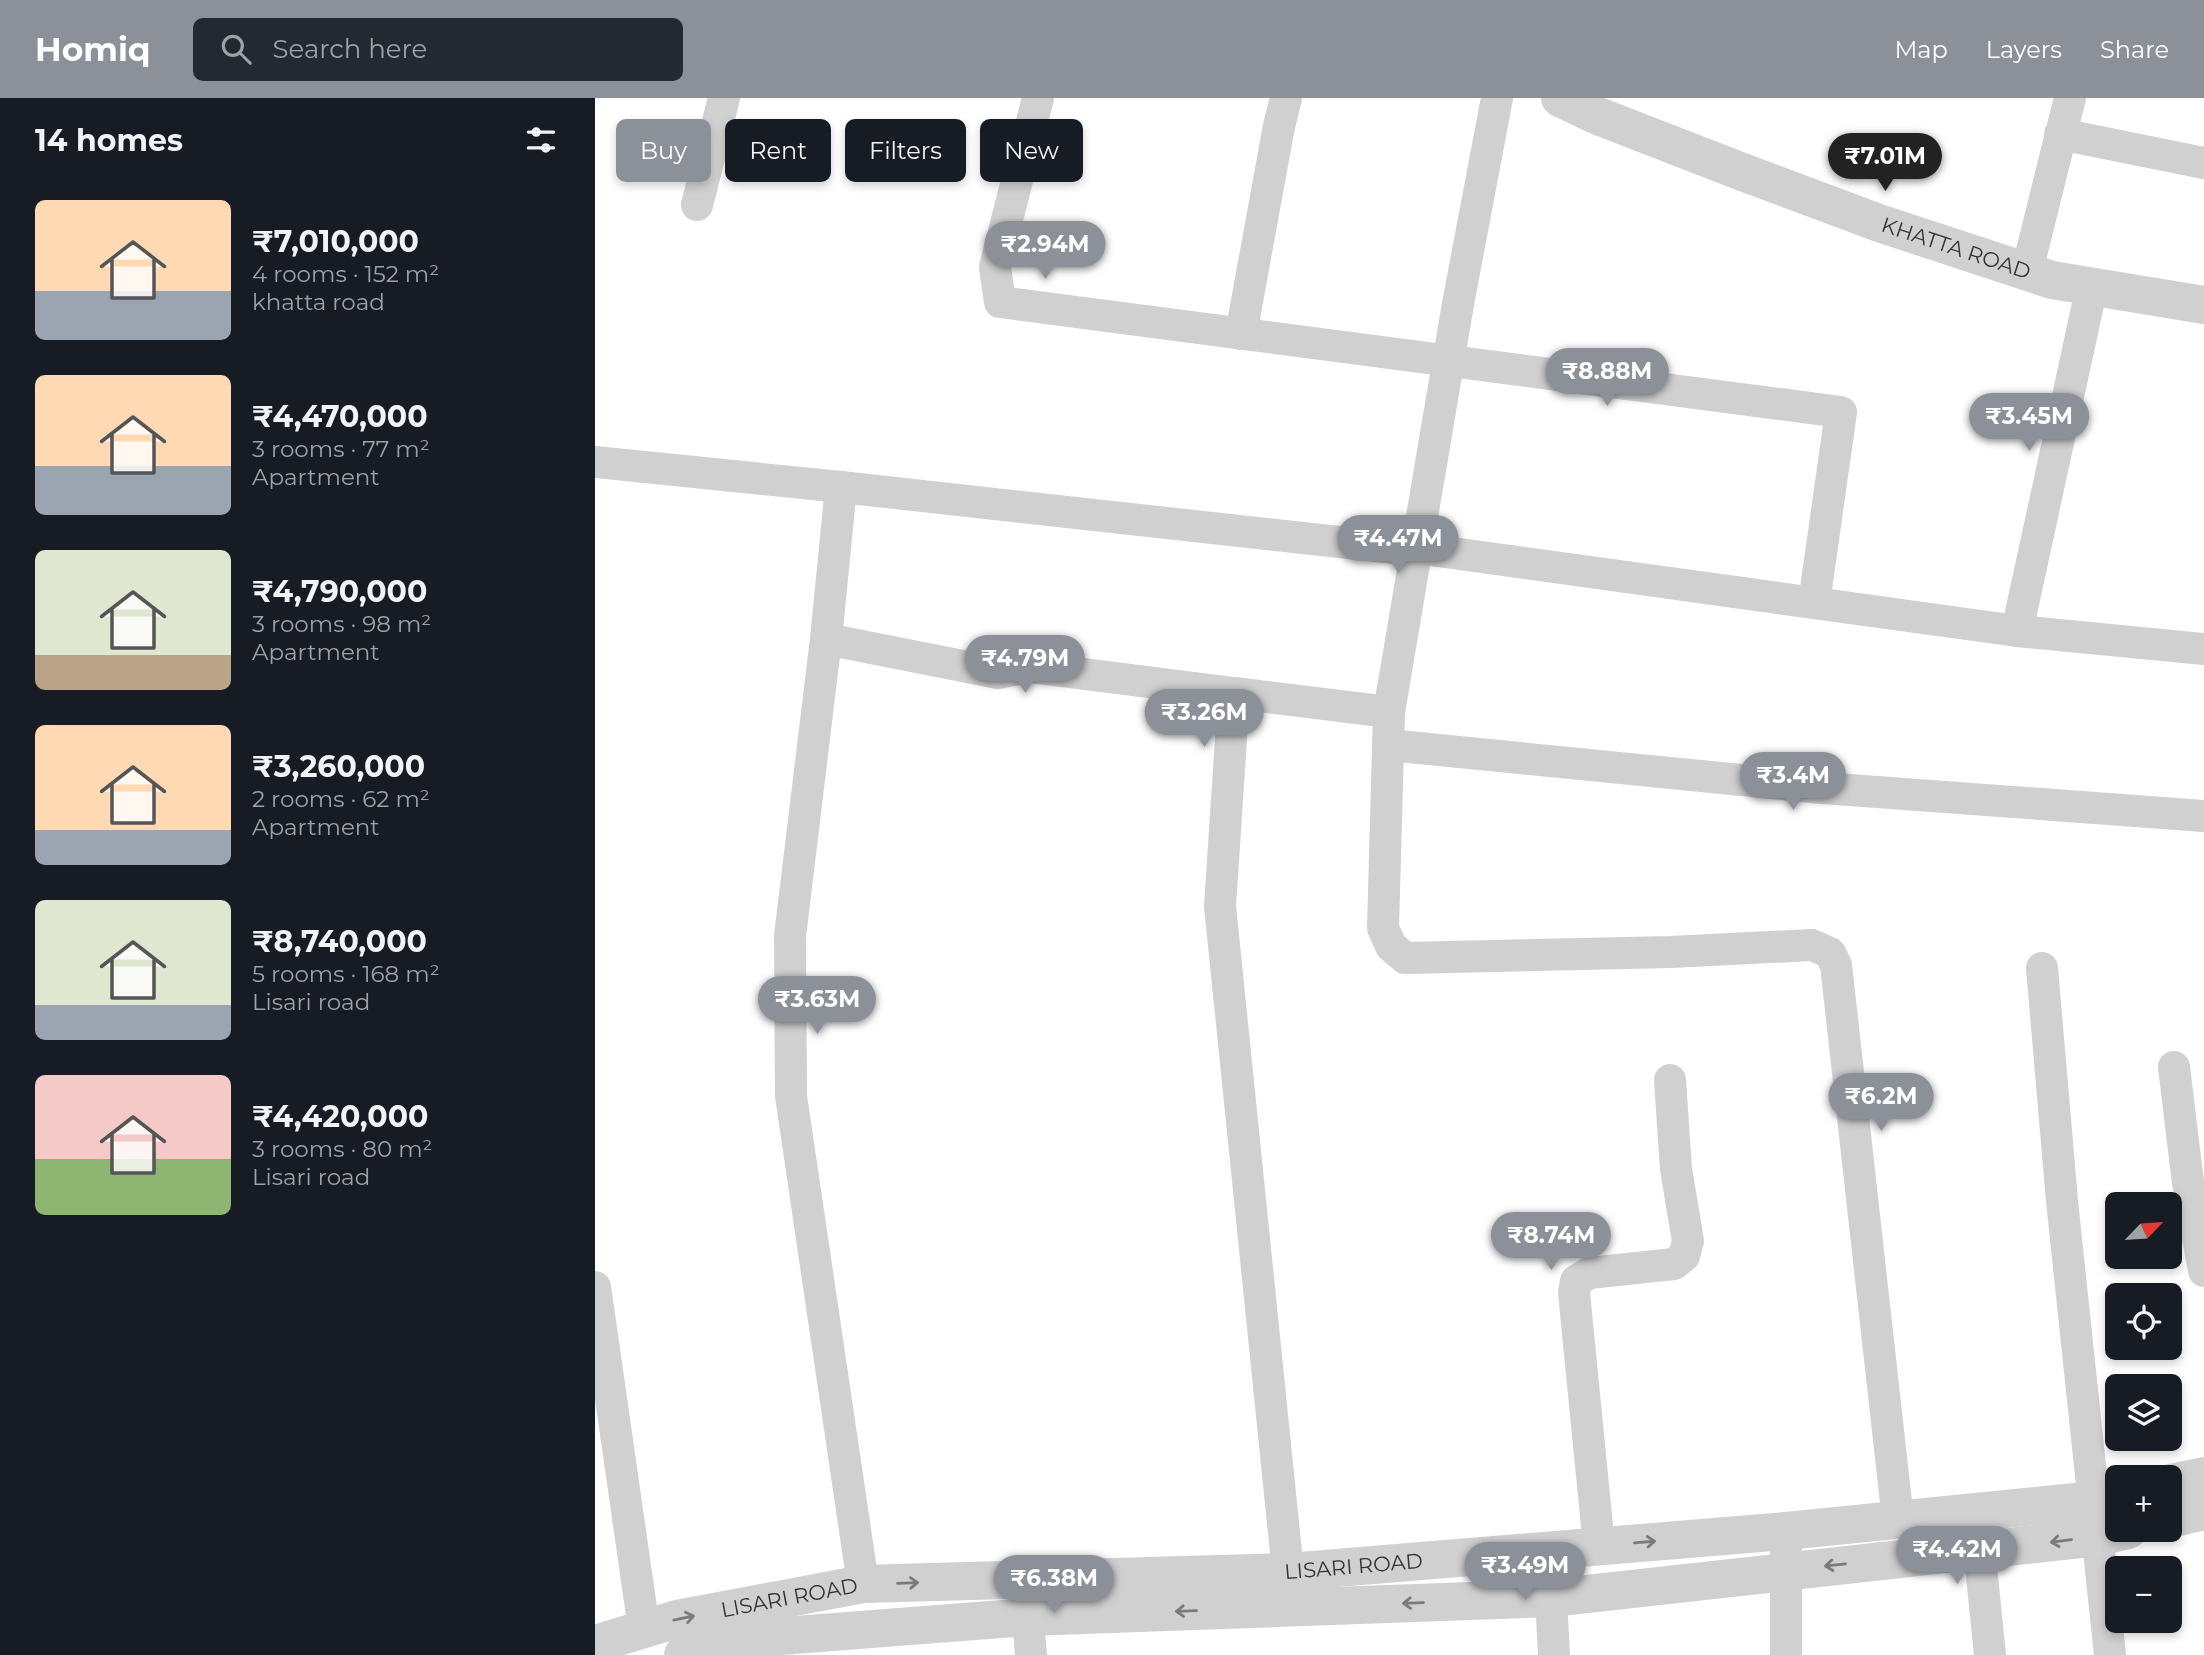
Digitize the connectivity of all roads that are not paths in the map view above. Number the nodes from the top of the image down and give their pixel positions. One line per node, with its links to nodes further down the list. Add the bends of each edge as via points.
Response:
1 (724, 98): 10 (street)
2 (1038, 98): 14 (street, via 995,267 1000,302)
3 (1286, 98): 14 (street)
4 (1497, 98): 15 (street)
5 (1560, 98): 7 (street, KHATTA ROAD)
6 (2070, 98): 8 (street)
7 (1601, 107): 11 (street, KHATTA ROAD, via 1879,223)
8 (2060, 134): 9 (street); 11 (street)
9 (2204, 163)
10 (697, 205)
11 (2027, 271): 12 (street, KHATTA ROAD)
12 (2092, 286): 13 (street, KHATTA ROAD); 20 (street)
13 (2204, 305)
14 (1241, 334): 15 (street)
15 (1448, 361): 18 (street); 19 (street, via 1841,412)
16 (595, 462): 17 (street)
17 (841, 487): 18 (street); 21 (street)
18 (1416, 548): 19 (street); 24 (street)
19 (1814, 603): 20 (street)
20 (2017, 631): 22 (street)
21 (826, 639): 23 (street, via 998,673 1029,667); 49 (street, via 790,936 791,1096)
22 (2204, 649)
23 (1234, 693): 24 (street); 47 (street, via 1220,906)
24 (1389, 712): 25 (street)
25 (1388, 744): 26 (street, via 1822,788); 40 (street, via 1383,928 1391,946 1405,958 1812,945 1830,953 1836,965)
26 (2204, 816)
27 (2042, 968): 34 (street, via 2062,1202)
28 (2174, 1067): 30 (street)
29 (1670, 1080): 43 (street, via 1676,1169 1688,1241 1684,1256 1674,1264 1589,1273 1576,1281 1574,1293)
30 (2204, 1271)
31 (595, 1287): 52 (street)
32 (2204, 1476): 33 (street)
33 (2182, 1481)
34 (2105, 1482)
35 (2204, 1511): 39 (street)
36 (1976, 1512): 37 (street, LISARI ROAD); 40 (street, LISARI ROAD); 45 (street)
37 (2105, 1515)
38 (2105, 1516): 45 (street, LISARI ROAD, one-way to 45)
39 (2182, 1516)
40 (1898, 1520): 41 (street, LISARI ROAD)
41 (1786, 1531): 43 (street, LISARI ROAD, one-way to 41); 46 (street)
42 (2110, 1542): 60 (street)
43 (1599, 1546): 44 (street, LISARI ROAD)
44 (1553, 1550): 47 (street, LISARI ROAD); 50 (street)
45 (1979, 1550): 46 (street, LISARI ROAD, one-way to 46); 59 (street)
46 (1786, 1570): 50 (street, LISARI ROAD); 58 (street)
47 (1288, 1572): 48 (street, LISARI ROAD)
48 (1025, 1580): 49 (street, LISARI ROAD, one-way to 48); 51 (street)
49 (863, 1584): 53 (street, LISARI ROAD)
50 (1551, 1598): 51 (street, LISARI ROAD, one-way to 51); 57 (street)
51 (1028, 1617): 53 (street, LISARI ROAD); 56 (street)
52 (644, 1629): 53 (street, LISARI ROAD, one-way to 53, via 677,1619); 54 (street, LISARI ROAD)
53 (755, 1632): 55 (street, LISARI ROAD)
54 (595, 1644)
55 (683, 1655)
56 (1031, 1655)
57 (1553, 1655)
58 (1786, 1655)
59 (1990, 1655)
60 (2110, 1655)

